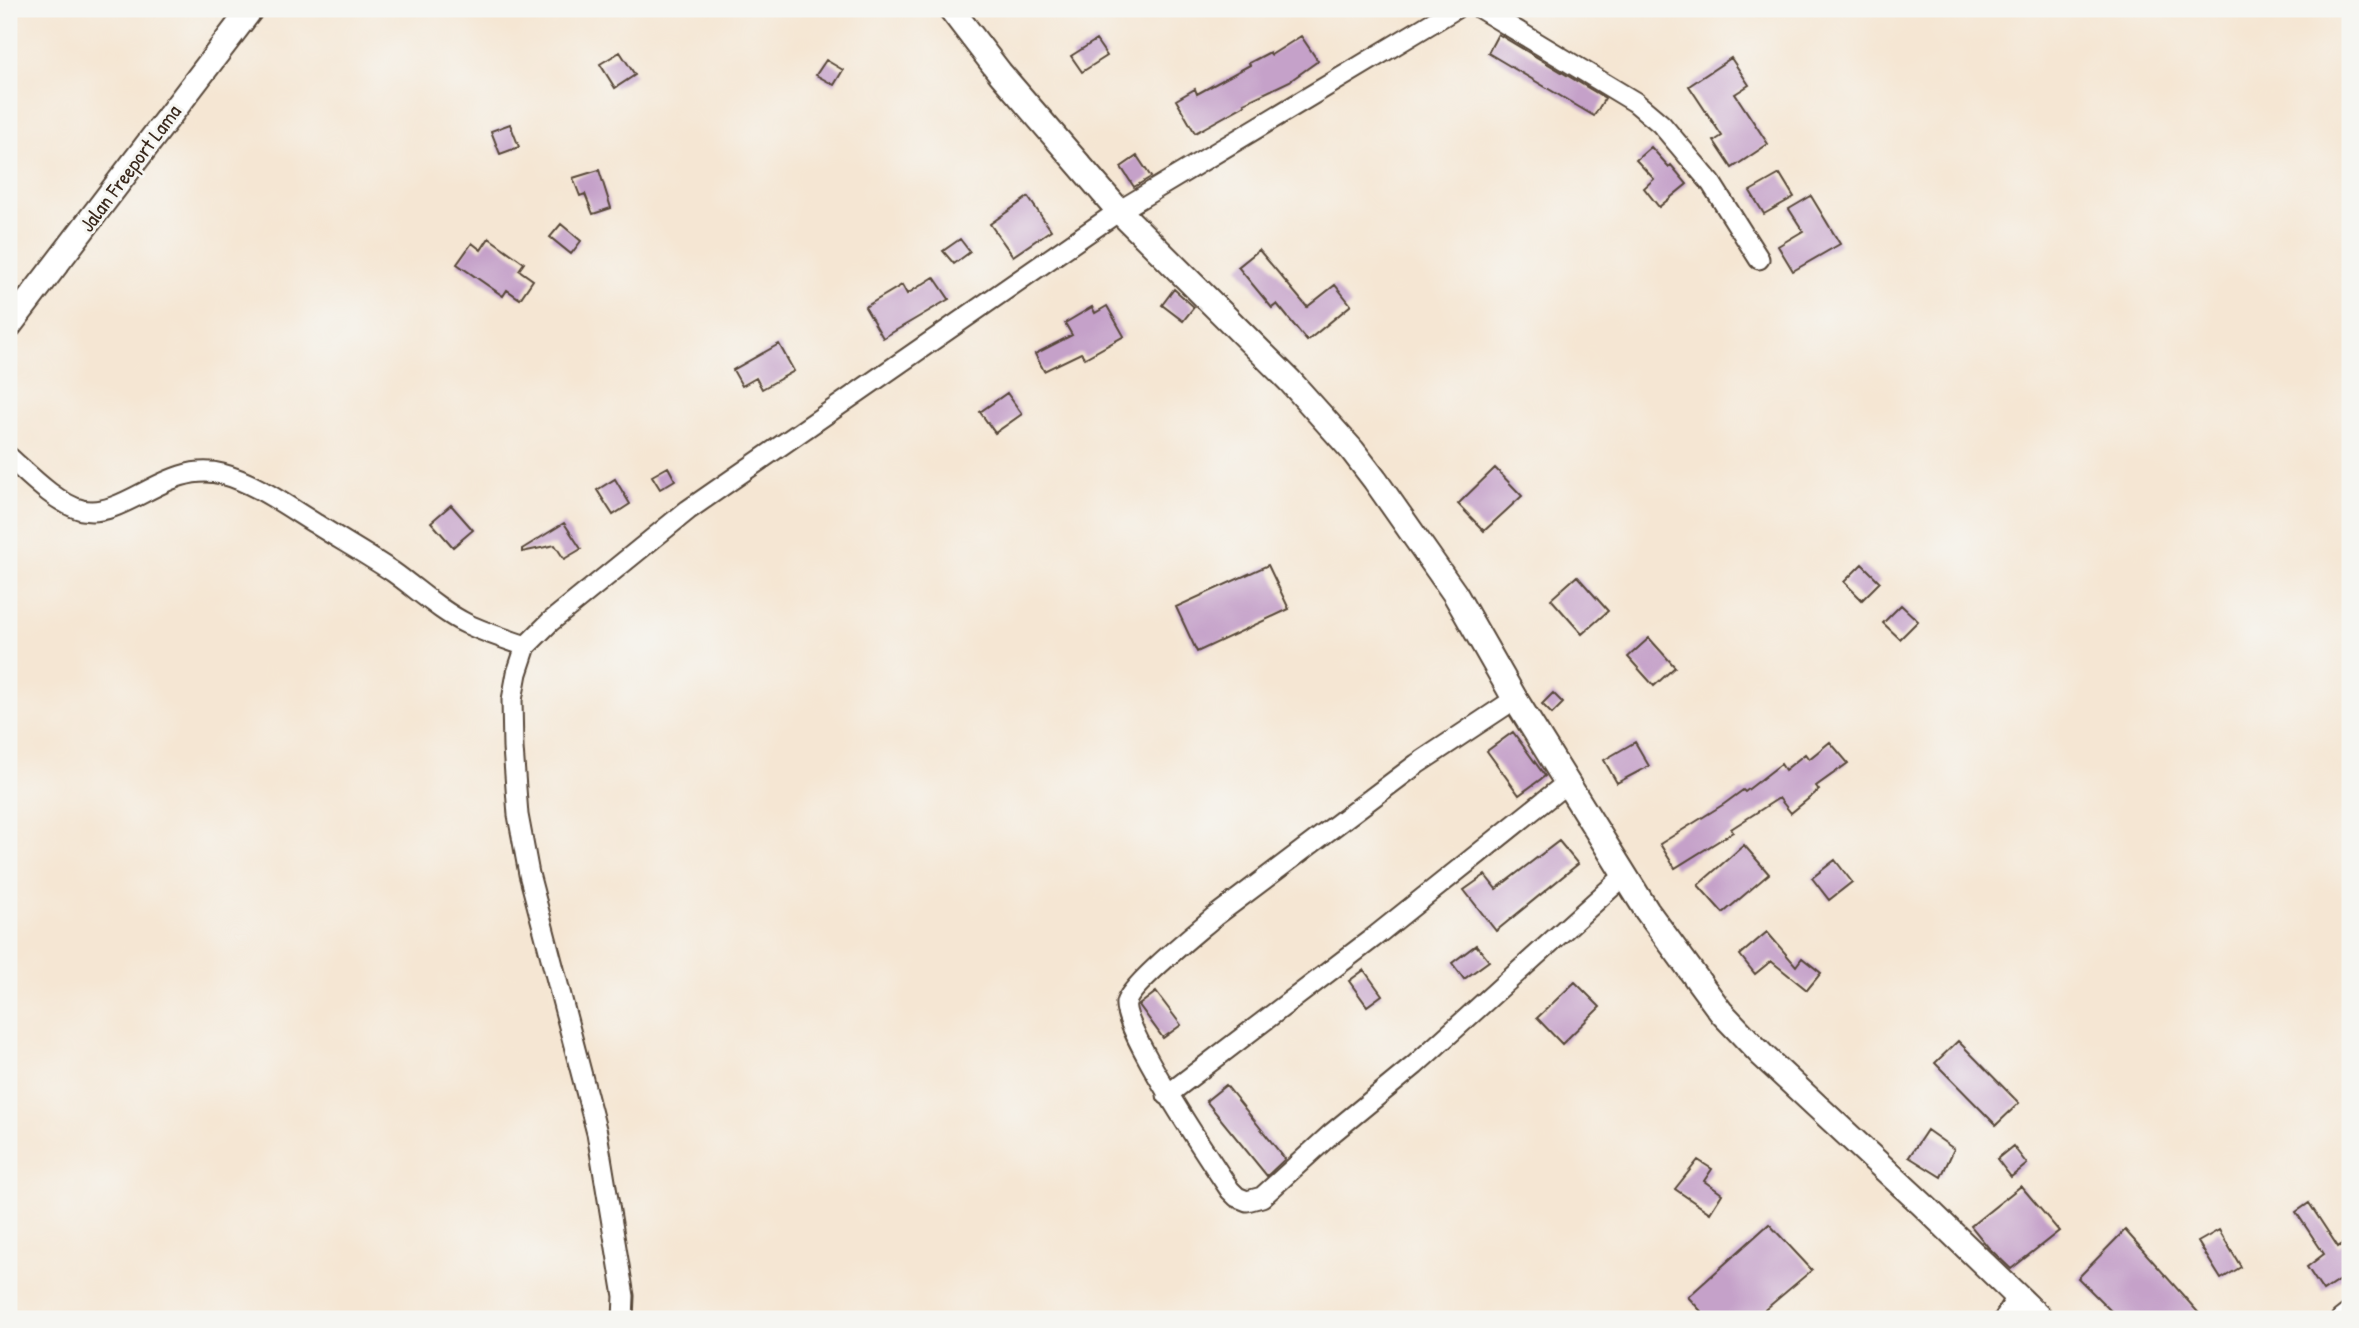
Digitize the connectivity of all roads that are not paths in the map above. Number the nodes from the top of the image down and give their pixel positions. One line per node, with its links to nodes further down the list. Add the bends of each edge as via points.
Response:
1 (251, 9): 7 (street, Jalan Freeport Lama)
2 (951, 9): 5 (street)
3 (1455, 9): 5 (street)
4 (1481, 9): 6 (street, via 1635,102 1661,124 1711,183)
5 (1119, 211): 9 (street, via 688,510); 10 (street, via 1290,381 1352,450 1455,594)
6 (1759, 259)
7 (9, 326)
8 (9, 457): 9 (street, via 49,492 82,510 110,508 178,476 203,470 235,478 385,567 458,619)
9 (526, 646): 16 (street, via 512,701 518,815 597,1133 624,1296)
10 (1515, 699): 11 (street); 13 (street, via 1349,814 1182,943 1137,987 1126,1003 1128,1018)
11 (1568, 782): 12 (street); 13 (street)
12 (1625, 876): 13 (street, via 1415,1065 1254,1201 1230,1190); 14 (street, via 1729,1021)
13 (1167, 1094)
14 (2017, 1297): 17 (street); 18 (street)
15 (2350, 1312): 19 (street)
16 (623, 1319)
17 (2004, 1319)
18 (2041, 1319)
19 (2341, 1319)

